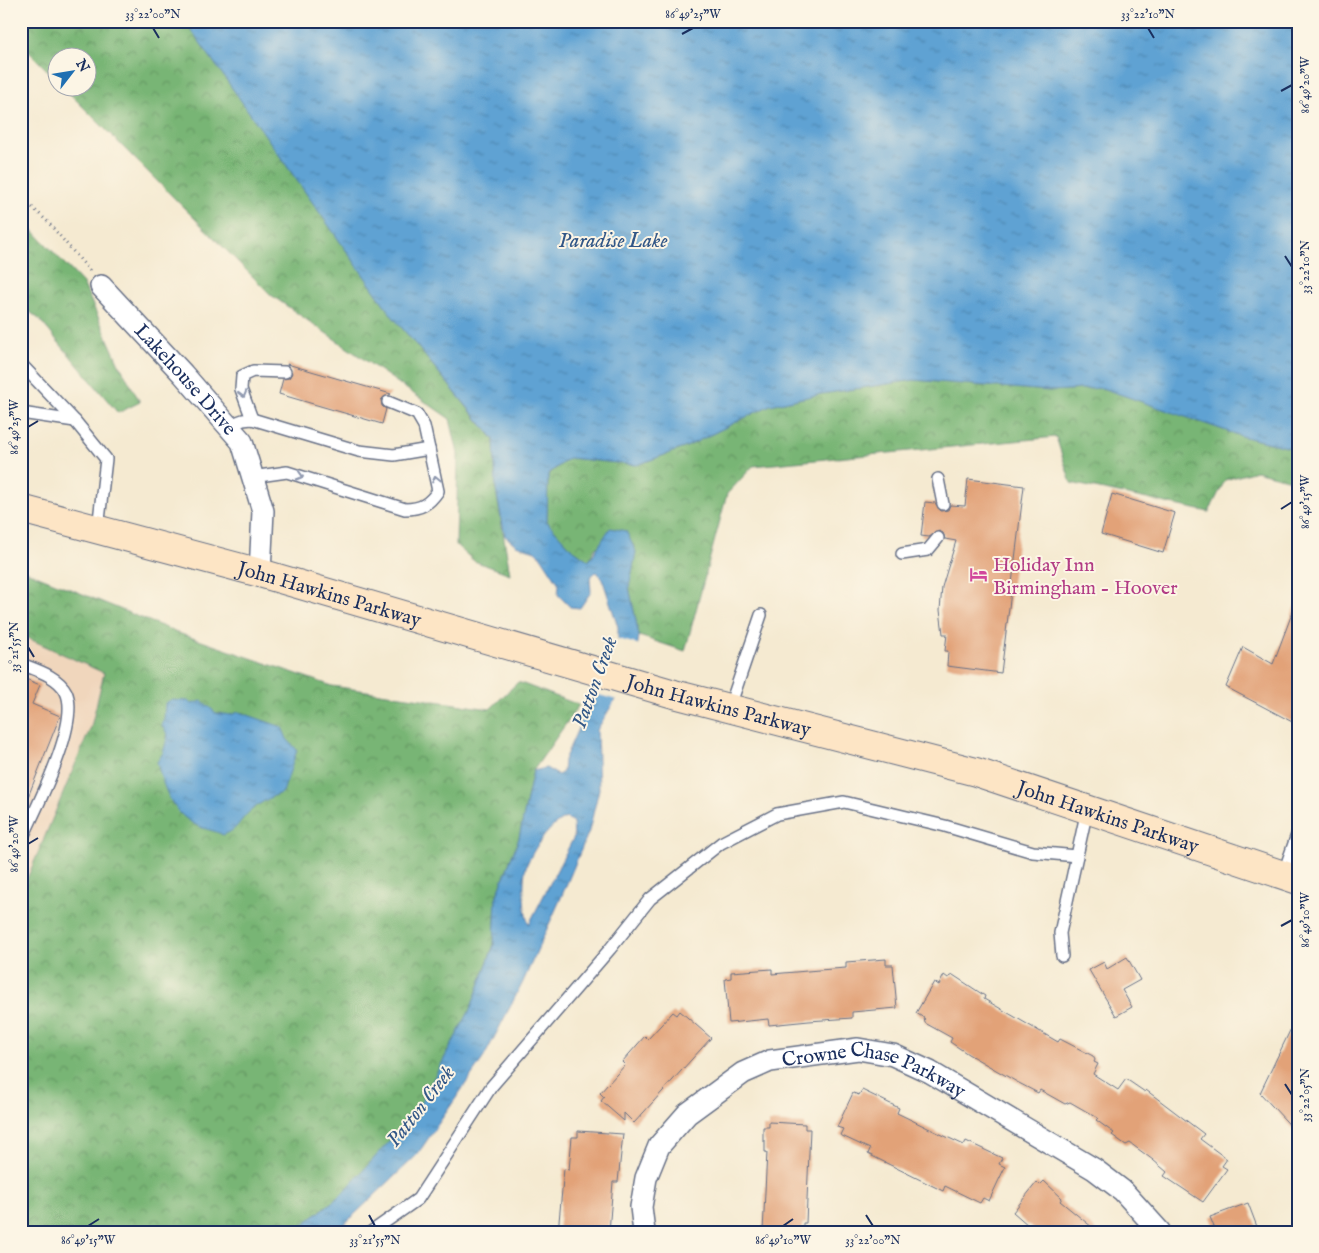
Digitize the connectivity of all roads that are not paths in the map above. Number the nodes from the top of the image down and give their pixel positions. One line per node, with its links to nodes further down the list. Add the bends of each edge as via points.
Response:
1 (101, 286): 8 (street, Lakehouse Drive)
2 (21, 364): 7 (lane)
3 (285, 372): 6 (lane, one-way to 6, via 253,372 242,376 241,390)
4 (388, 402): 9 (lane, via 417,414 424,426)
5 (21, 413): 7 (lane)
6 (252, 419): 8 (lane); 9 (lane, via 359,451 394,455)
7 (75, 421): 14 (lane, via 106,459)
8 (228, 426): 10 (street, Lakehouse Drive, via 242,442)
9 (429, 449): 10 (lane, one-way to 9, via 287,472 405,509 418,509 431,501 438,491)
10 (252, 477): 17 (street, Lakehouse Drive, via 263,511)
11 (938, 479): 12 (lane)
12 (944, 504)
13 (21, 509): 14 (main road, John Hawkins Parkway)
14 (98, 529): 17 (main road, John Hawkins Parkway)
15 (938, 538): 16 (lane, via 928,550)
16 (902, 554)
17 (260, 573): 20 (main road, John Hawkins Parkway)
18 (761, 615): 20 (lane)
19 (21, 664): 23 (lane, via 56,681 66,692 70,713 65,739)
20 (729, 709): 21 (main road, John Hawkins Parkway, via 976,772)
21 (1087, 810): 24 (lane); 25 (main road, John Hawkins Parkway)
22 (1298, 832): 25 (lane)
23 (21, 841)
24 (1077, 856): 26 (lane, via 1060,933); 27 (lane, via 1034,852 844,802 777,814 721,843 650,899 491,1086 418,1199)
25 (1290, 878)
26 (1062, 956)
27 (371, 1232)
28 (644, 1232): 29 (street, Crowne Chase Parkway, via 641,1207 646,1178 658,1146 687,1114 743,1072 770,1061 858,1049 893,1055 930,1072 1094,1169 1123,1191)
29 (1160, 1232)

